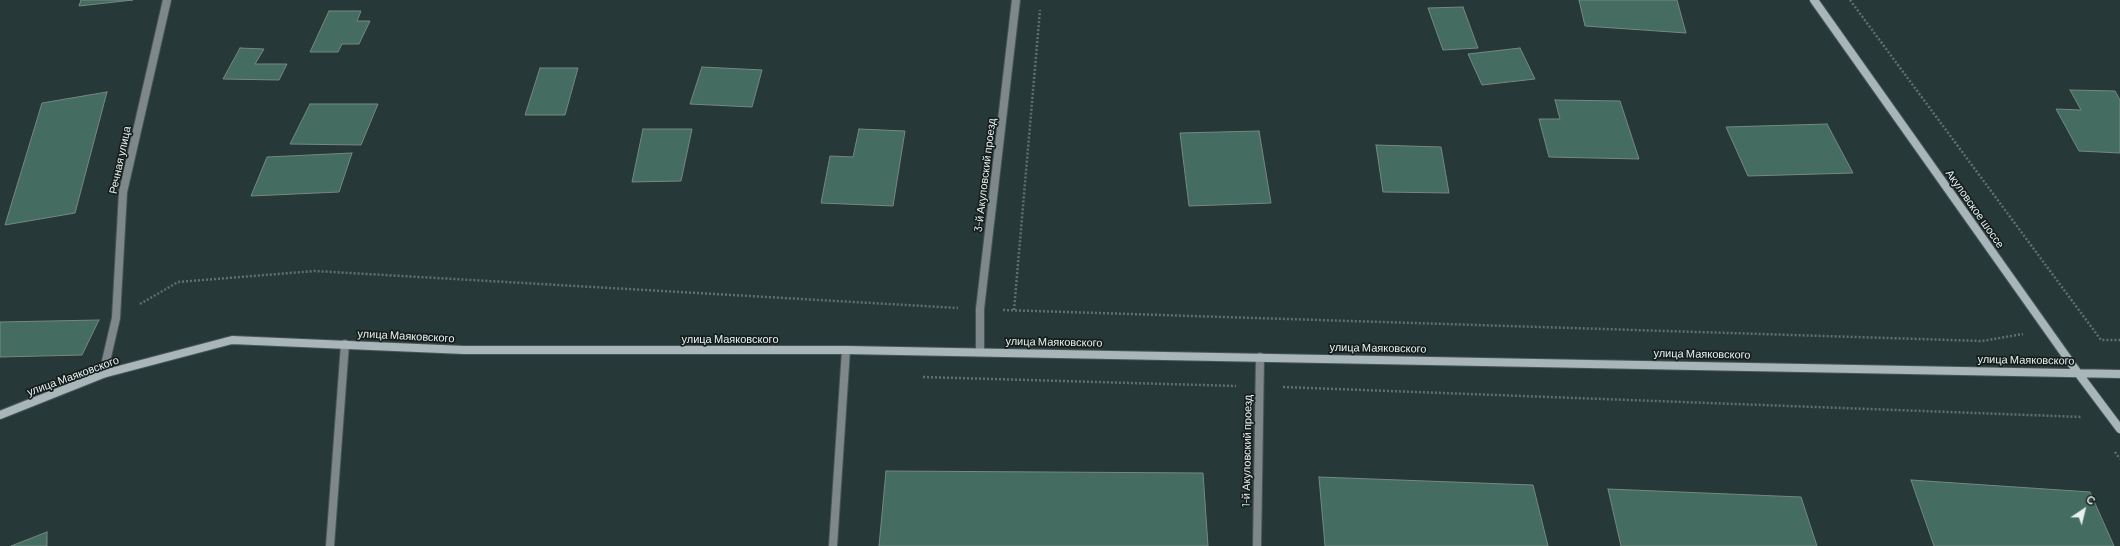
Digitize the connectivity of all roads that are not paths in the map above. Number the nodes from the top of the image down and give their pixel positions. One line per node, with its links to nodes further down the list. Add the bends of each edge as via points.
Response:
1 (167, 0): 9 (street, Речная улица, via 123,192 116,318)
2 (1016, 0): 6 (street, 3-й Акуловский проезд, via 980,309)
3 (1814, 0): 8 (street, Акуловское шоссе)
4 (345, 344): 5 (street, улица Маяковского, via 464,350); 9 (street, улица Маяковского, via 232,340); 13 (street)
5 (846, 350): 6 (street, улица Маяковского); 14 (street)
6 (980, 352): 7 (street, улица Маяковского)
7 (1260, 357): 8 (street, улица Маяковского); 15 (street, 1-й Акуловский проезд)
8 (2078, 373): 10 (street, улица Маяковского); 12 (street, Акуловское шоссе)
9 (103, 374): 11 (street, улица Маяковского)
10 (2120, 374)
11 (0, 415)
12 (2120, 429)
13 (330, 546)
14 (833, 546)
15 (1257, 546)

